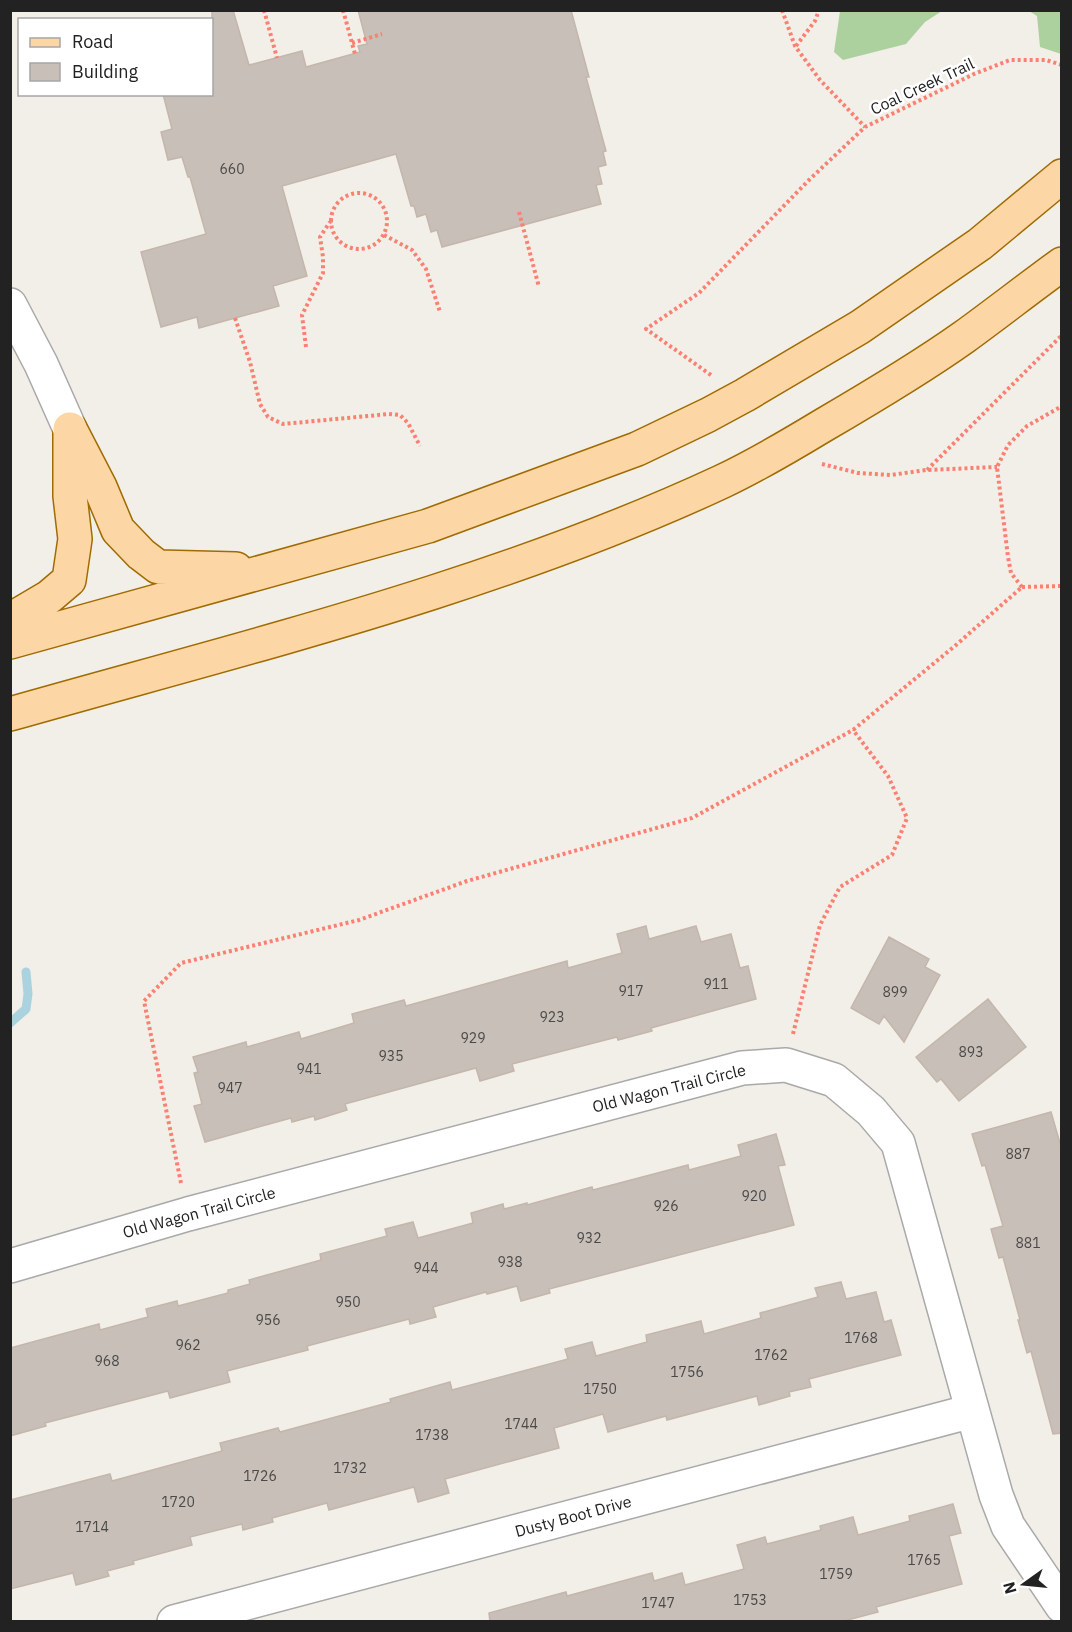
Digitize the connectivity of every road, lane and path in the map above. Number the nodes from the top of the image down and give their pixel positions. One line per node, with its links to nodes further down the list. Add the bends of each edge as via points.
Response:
1 (264, 10): 9 (path)
2 (343, 10): 6 (path)
3 (782, 10): 7 (path, Coal Creek Trail)
4 (819, 10): 7 (path)
5 (382, 34): 6 (path)
6 (352, 43): 8 (path)
7 (795, 46): 11 (path, Coal Creek Trail, via 820,81)
8 (355, 54)
9 (277, 58)
10 (1062, 65): 11 (path, Coal Creek Trail, via 1046,60 1010,60)
11 (865, 127): 23 (path, via 699,293 646,328)
12 (1062, 176): 23 (main road, via 980,244 922,285)
13 (519, 212): 17 (path)
14 (331, 220): 15 (path, via 337,238 352,248 370,247); 15 (path, via 332,212 344,197 370,195 384,208); 22 (path, via 320,237 323,273 302,315)
15 (384, 235): 19 (path, via 412,250 426,269)
16 (1062, 264): 26 (main road, via 962,339)
17 (539, 287)
18 (10, 305): 25 (street)
19 (440, 312)
20 (235, 318): 27 (path, via 260,404 268,417 283,424 400,415)
21 (1062, 335): 29 (path)
22 (306, 347)
23 (745, 395): 30 (main road, via 637,449 562,478 428,526)
24 (1062, 406): 28 (path, via 1027,426 1008,445)
25 (70, 429): 30 (main road, via 118,530 158,567); 33 (main road, via 70,496 75,539 69,580)
26 (793, 443): 29 (path, via 820,463 858,473 891,475); 35 (main road, via 723,481 645,515 501,570 332,623)
27 (420, 446)
28 (997, 467): 29 (path); 32 (path, via 1011,573)
29 (926, 470)
30 (268, 570): 34 (main road)
31 (1062, 586): 32 (path)
32 (1022, 587): 36 (path)
33 (10, 620)
34 (10, 642)
35 (10, 714)
36 (853, 730): 37 (path, via 888,776 907,818 892,855 840,887 820,925); 38 (path, via 692,818 467,881 359,920 181,963 144,1001)
37 (786, 1065): 38 (street, Old Wagon Trail Circle, via 742,1068 703,1077); 40 (street, Old Wagon Trail Circle, via 834,1080 871,1111 898,1143)
38 (188, 1214): 39 (street, Old Wagon Trail Circle)
39 (10, 1266)
40 (972, 1411): 41 (street, Old Wagon Trail Circle, via 1008,1526); 42 (street, Dusty Boot Drive)
41 (1062, 1606)
42 (174, 1622)

